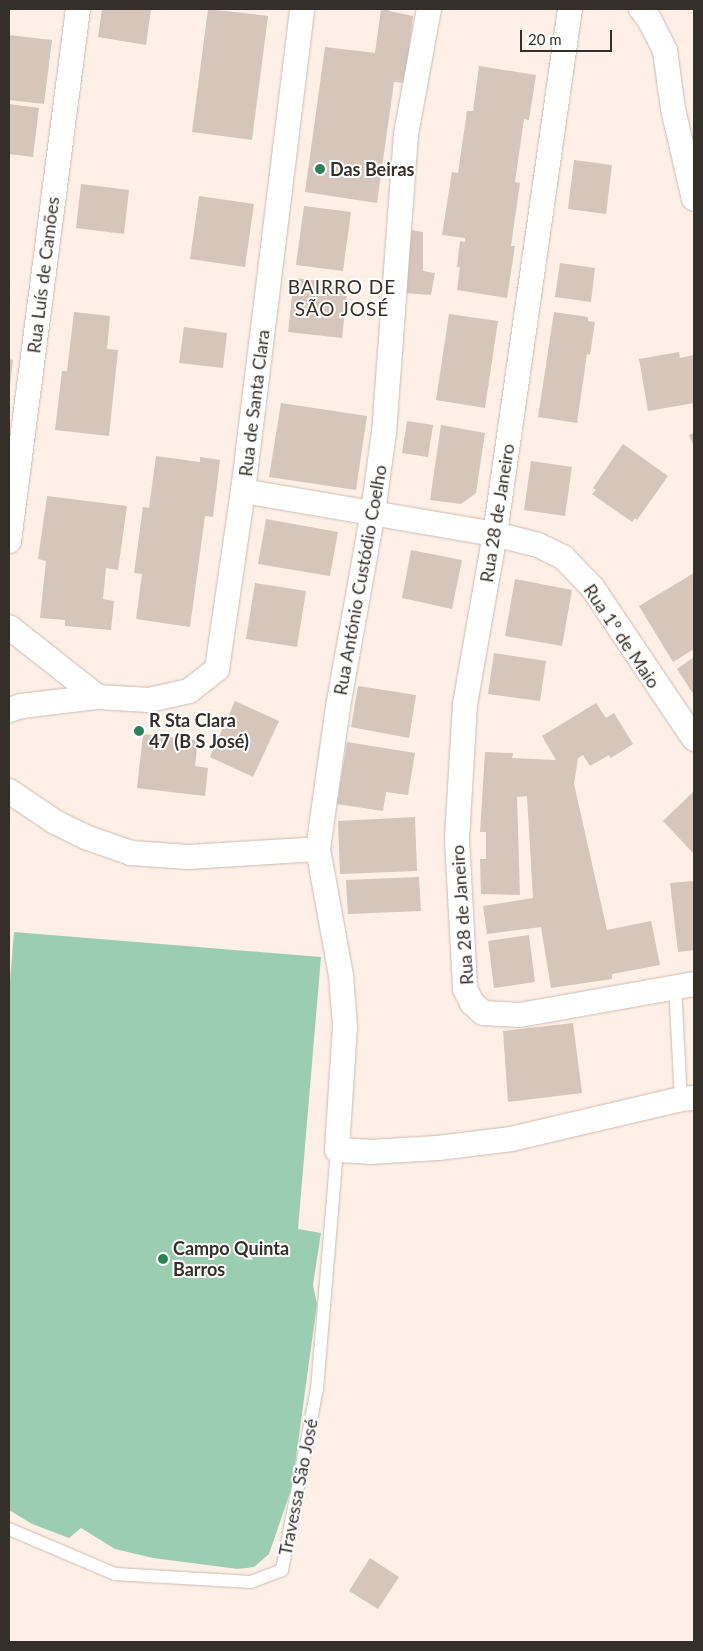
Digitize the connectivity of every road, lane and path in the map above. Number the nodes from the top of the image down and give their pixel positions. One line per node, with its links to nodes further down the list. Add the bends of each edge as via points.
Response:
1 (78, 9): 10 (street, Rua Luís de Camões)
2 (302, 9): 7 (street, Rua de Santa Clara)
3 (429, 9): 8 (street, Rua António Custódio Coelho, via 406,134 384,432)
4 (570, 9): 9 (street, Rua 28 de Janeiro)
5 (641, 9): 6 (street, via 666,51 672,108)
6 (694, 200)
7 (243, 490): 8 (street, Rua 1º de Maio); 12 (street, Rua de Santa Clara, via 217,669 189,690 149,700)
8 (373, 512): 9 (street, Rua 1º de Maio); 16 (street, Rua António Custódio Coelho, via 338,707)
9 (495, 534): 14 (street, Rua 1º de Maio, via 538,545 563,557 586,581); 17 (street, Rua 28 de Janeiro, via 465,704 457,839 465,989 472,1003 483,1013 520,1015)
10 (9, 541)
11 (9, 627): 12 (street)
12 (98, 696): 13 (street, Rua de Santa Clara)
13 (9, 710)
14 (694, 739)
15 (9, 791): 16 (street, via 55,822 131,853 189,857)
16 (318, 849): 19 (street, Rua António Custódio Coelho, via 341,976 345,1026)
17 (684, 985): 18 (lane)
18 (688, 1098): 19 (street, via 511,1139 438,1148 370,1152)
19 (337, 1150): 20 (lane, Travessa São José, via 317,1389 282,1570 251,1582 115,1574)
20 (9, 1530)

